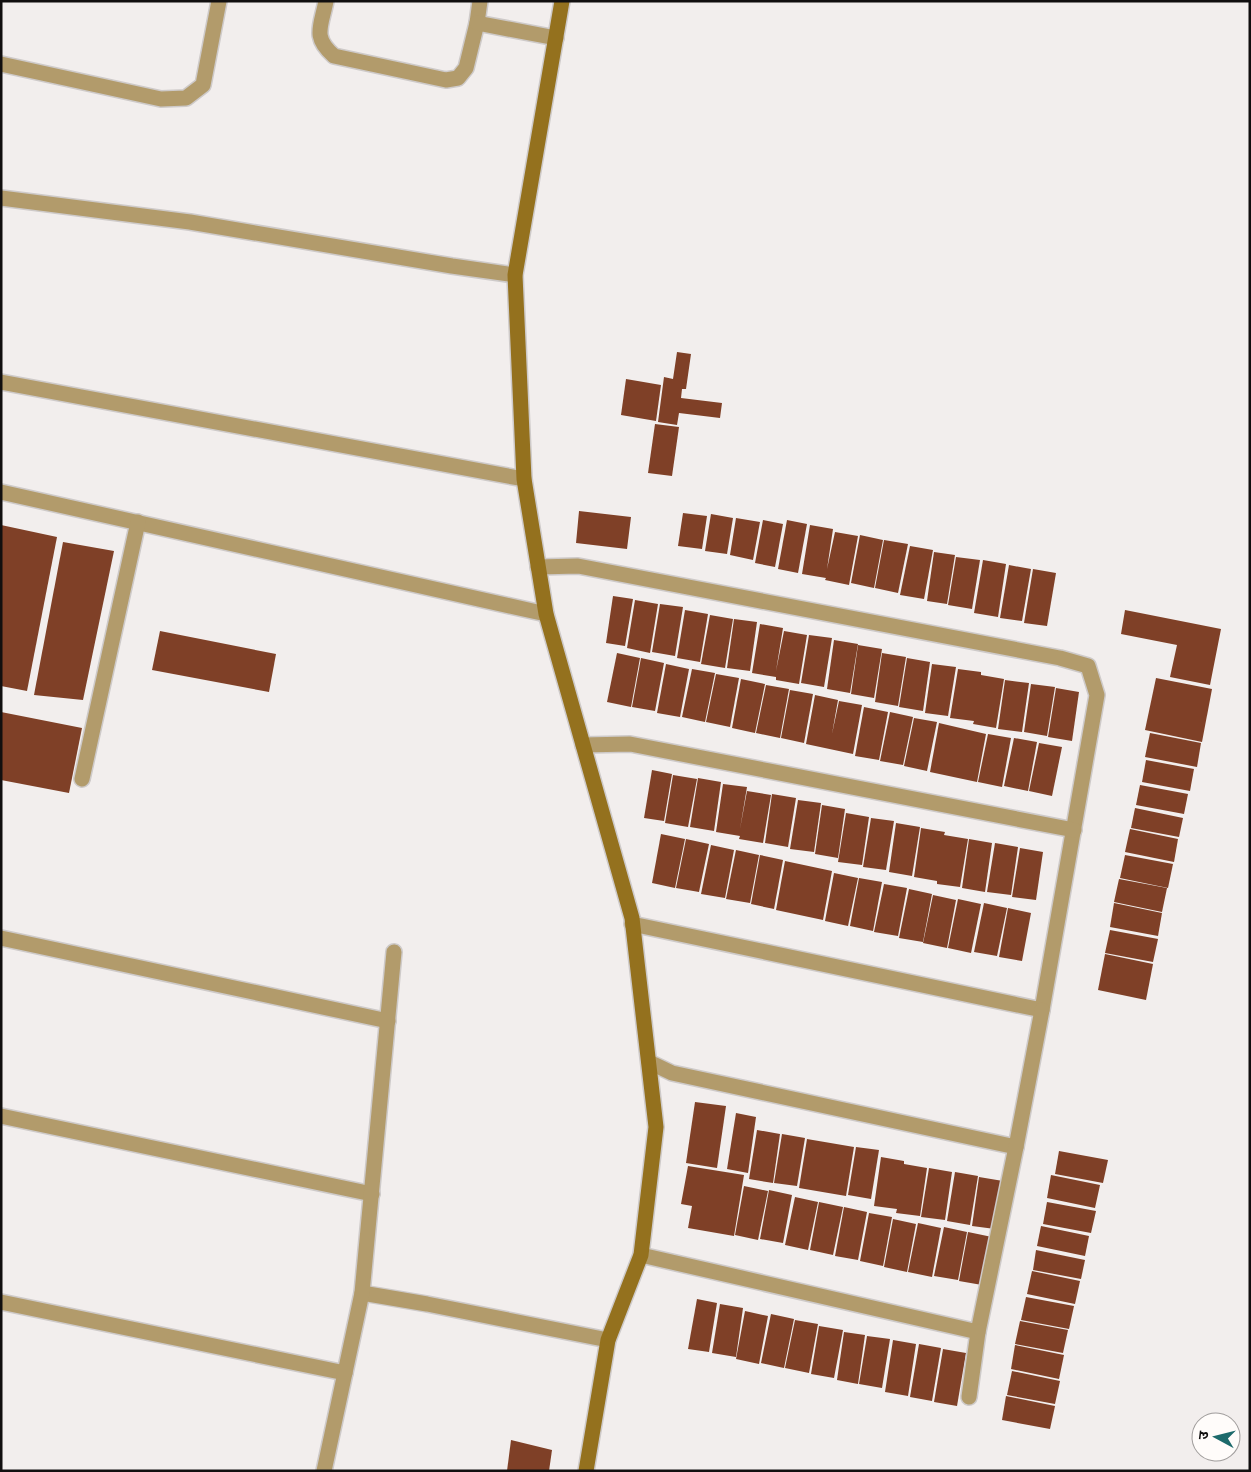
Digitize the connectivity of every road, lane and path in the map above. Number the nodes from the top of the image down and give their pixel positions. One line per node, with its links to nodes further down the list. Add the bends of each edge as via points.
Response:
1 (220, 1): 7 (street, via 202,85 186,98 161,99)
2 (326, 1): 5 (street, via 319,37 334,56 446,80 458,78 466,68)
3 (480, 1): 5 (street)
4 (562, 1): 6 (street)
5 (477, 23): 6 (street)
6 (556, 38): 9 (street)
7 (1, 64)
8 (1, 198): 9 (street, via 190,222)
9 (515, 275): 11 (street)
10 (1, 382): 11 (street)
11 (524, 479): 14 (street)
12 (1, 492): 13 (street)
13 (138, 522): 15 (street); 17 (street)
14 (538, 567): 15 (street); 18 (street, via 578,566 1088,666 1097,695)
15 (546, 614): 16 (street)
16 (583, 745): 18 (street, via 630,744); 19 (street)
17 (82, 779)
18 (1074, 830): 22 (street)
19 (632, 924): 22 (street); 24 (street)
20 (1, 938): 23 (street)
21 (394, 952): 23 (street)
22 (1042, 1010): 26 (street)
23 (388, 1021): 27 (street)
24 (649, 1062): 26 (street, via 672,1074); 28 (street, via 656,1127)
25 (1, 1116): 27 (street)
26 (1016, 1147): 31 (street)
27 (372, 1194): 29 (street)
28 (641, 1255): 31 (street); 32 (street)
29 (362, 1294): 32 (street); 33 (street)
30 (1, 1302): 33 (street)
31 (978, 1332): 34 (street)
32 (608, 1340): 36 (street)
33 (345, 1372): 35 (street)
34 (968, 1396)
35 (324, 1471)
36 (586, 1471)

